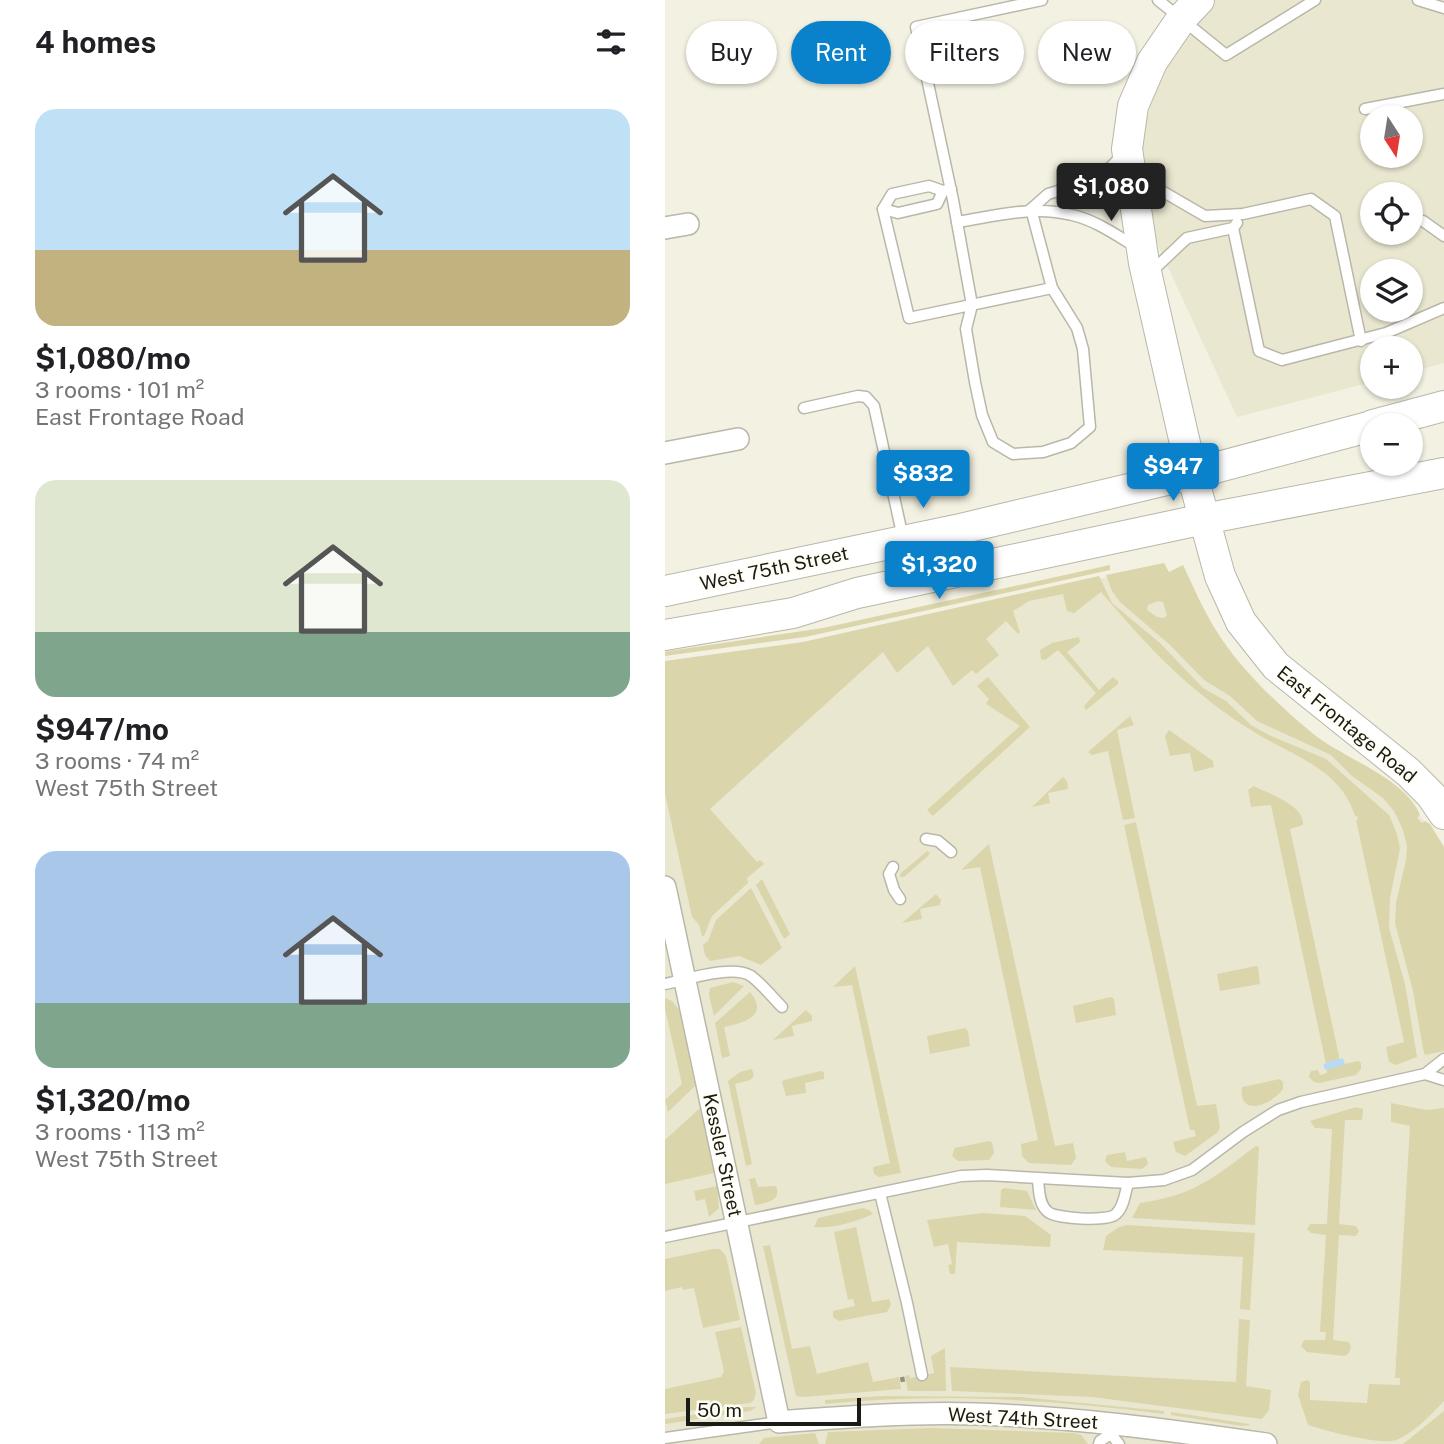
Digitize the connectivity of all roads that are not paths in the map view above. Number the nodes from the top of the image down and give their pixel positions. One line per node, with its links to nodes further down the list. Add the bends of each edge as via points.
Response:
1 (1042, 0): 10 (lane, via 916,27)
2 (1158, 0): 6 (lane)
3 (1315, 0): 6 (lane, via 1226,55)
4 (1418, 0): 5 (lane)
5 (1444, 8)
6 (1191, 9): 9 (main road, East Frontage Road, via 1152,62 1133,106)
7 (1444, 94): 8 (lane)
8 (1390, 105)
9 (1128, 160): 12 (lane, via 1048,194); 13 (lane, via 1205,216); 20 (main road, East Frontage Road)
10 (947, 190): 11 (lane, via 937,205 898,213); 11 (lane, via 929,186 892,194); 15 (lane)
11 (883, 209): 22 (lane, via 909,318)
12 (1031, 209): 15 (lane); 20 (lane, via 1072,215 1098,225); 21 (lane)
13 (1243, 214): 18 (lane); 24 (lane, via 1311,199 1335,216)
14 (1423, 221): 19 (lane)
15 (957, 222): 22 (lane)
16 (688, 224): 17 (street)
17 (665, 228)
18 (1233, 228): 20 (lane, via 1187,239); 26 (lane, via 1259,351 1282,360)
19 (1444, 236)
20 (1144, 263): 34 (main road, East Frontage Road)
21 (1052, 288): 22 (lane); 22 (lane, via 1077,328 1083,349 1090,427 1071,443 1043,452 1013,454 992,442 982,415 966,329)
22 (972, 305)
23 (1444, 308): 25 (lane)
24 (1360, 336)
25 (1376, 336)
26 (1360, 341)
27 (1444, 406): 29 (main road, West 75th Street)
28 (804, 408): 36 (lane, via 858,396 874,406)
29 (1417, 413)
30 (1360, 428): 34 (main road, West 75th Street)
31 (738, 439): 32 (street)
32 (665, 453)
33 (1444, 472): 35 (main road)
34 (1192, 474): 35 (main road, East Frontage Road); 36 (main road, West 75th Street)
35 (1204, 519): 38 (main road, via 857,593 793,613); 39 (main road, East Frontage Road, via 1228,599 1259,646 1289,679 1408,772)
36 (903, 541): 37 (main road, West 75th Street)
37 (665, 591)
38 (665, 635)
39 (1444, 814)
40 (926, 839): 41 (lane, via 938,841)
41 (951, 852)
42 (893, 867): 44 (lane, via 889,874)
43 (665, 887): 45 (street, Kessler Street)
44 (900, 899)
45 (675, 982): 46 (lane, via 740,972 750,975); 53 (street, Kessler Street)
46 (782, 1007)
47 (1444, 1059): 48 (lane)
48 (1425, 1074): 49 (lane); 51 (lane, via 1290,1106 1243,1132 1192,1170 1164,1180)
49 (1444, 1080)
50 (1038, 1180): 51 (lane); 51 (lane, via 1041,1201 1053,1216 1106,1220 1116,1216); 52 (lane, via 961,1176)
51 (1128, 1183)
52 (880, 1194): 53 (lane); 55 (lane)
53 (737, 1221): 54 (lane); 56 (street, Kessler Street)
54 (665, 1237)
55 (922, 1375)
56 (779, 1423): 57 (street, West 74th Street, via 972,1414); 58 (lane)
57 (1111, 1428): 59 (lane); 60 (lane); 61 (street, West 74th Street)
58 (665, 1438)
59 (1099, 1444)
60 (1119, 1444)
61 (1266, 1444)

